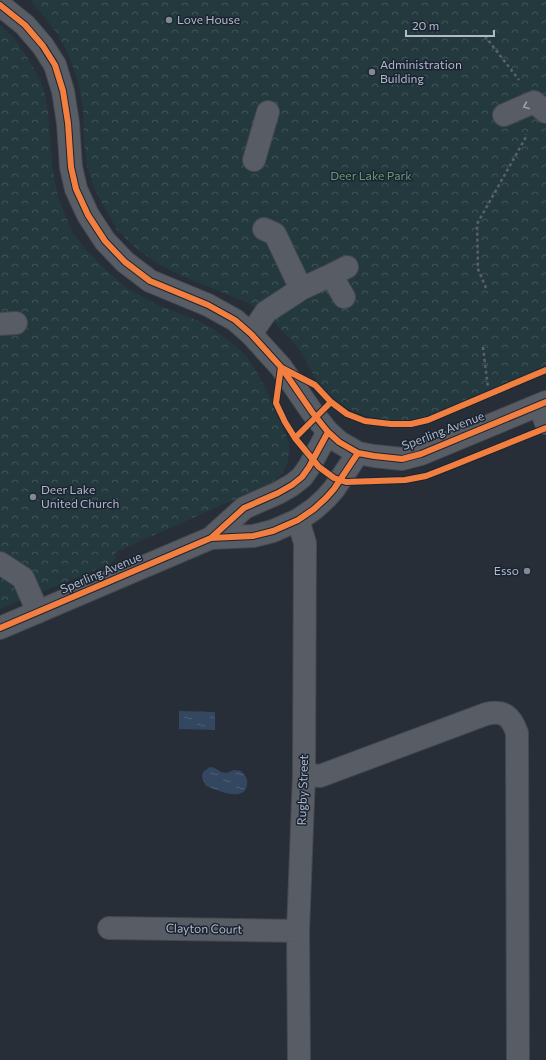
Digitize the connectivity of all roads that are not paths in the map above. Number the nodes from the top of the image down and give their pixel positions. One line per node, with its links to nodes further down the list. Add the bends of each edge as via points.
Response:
1 (1, 7): 9 (street, via 25,25 55,65 63,91 71,167 76,189 88,215 105,241 125,262 150,281 235,320)
2 (268, 112): 5 (street)
3 (546, 112): 4 (street, one-way to 4, via 534,102)
4 (504, 115)
5 (254, 160)
6 (264, 229): 7 (street, via 275,234)
7 (301, 289): 8 (street, via 339,271); 9 (street, via 266,312)
8 (344, 297)
9 (252, 334): 11 (street, via 281,367)
10 (544, 410): 12 (street, Sperling Avenue, via 402,459)
11 (328, 432): 12 (street); 14 (street, Sperling Avenue, via 302,477 278,493 244,508)
12 (358, 453): 13 (street, Sperling Avenue, via 330,494)
13 (298, 520): 14 (street, Sperling Avenue, via 253,536); 18 (street, Rugby Street, via 305,543)
14 (211, 538): 16 (street, Sperling Avenue)
15 (0, 563): 16 (street, via 23,578)
16 (38, 612): 17 (street, Sperling Avenue)
17 (0, 628)
18 (304, 774): 20 (street, Rugby Street); 22 (street, via 320,776 493,712 503,714 512,722 516,733)
19 (109, 928): 20 (street, Clayton Court)
20 (298, 931): 21 (street, Rugby Street)
21 (299, 1060)
22 (518, 1060)

